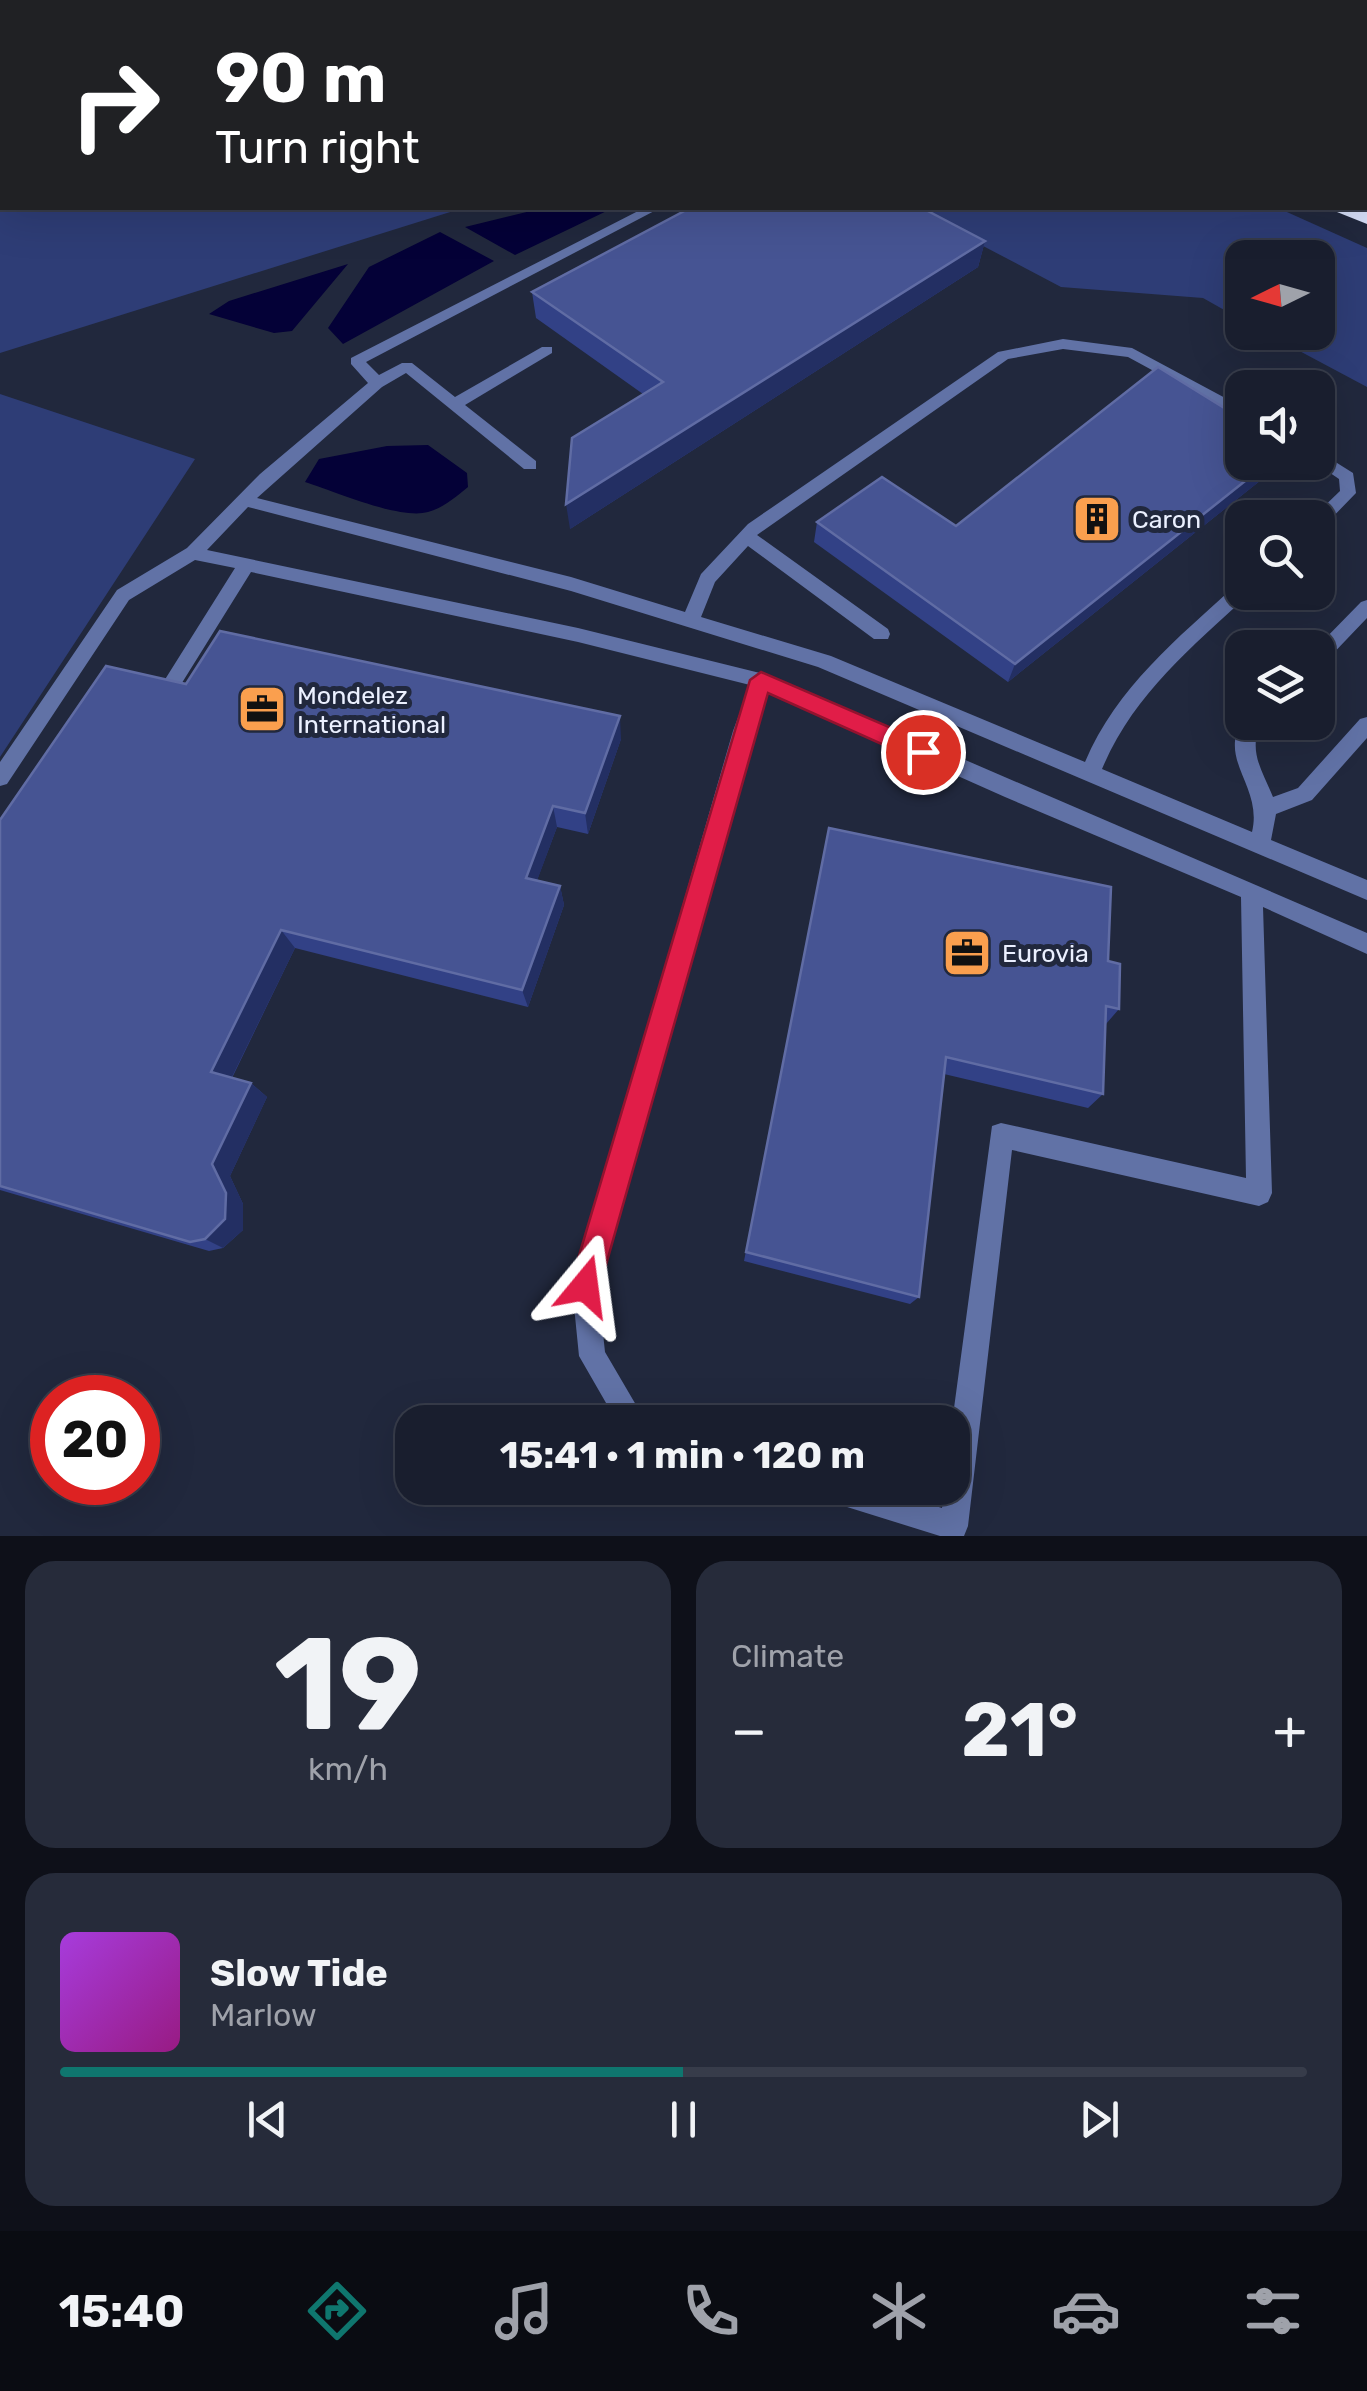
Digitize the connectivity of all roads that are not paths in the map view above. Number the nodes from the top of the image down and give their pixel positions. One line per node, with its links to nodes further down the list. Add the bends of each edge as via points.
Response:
1 (649, 210): 3 (lane, via 356,361)
2 (548, 350): 4 (lane)
3 (377, 383): 4 (lane, via 407,366); 8 (lane)
4 (455, 404): 6 (lane)
5 (1225, 405): 10 (lane, via 1132,353 1063,344 1002,355)
6 (530, 465)
7 (1335, 469): 9 (lane, via 1347,477 1348,493)
8 (246, 501): 11 (lane); 15 (lane)
9 (1335, 506)
10 (746, 536): 15 (lane, via 707,579); 16 (lane)
11 (193, 553): 12 (lane); 23 (lane, via 123,595)
12 (246, 565): 18 (lane); 19 (lane)
13 (1225, 606): 22 (lane, via 1132,691 1102,738)
14 (1367, 606): 17 (lane)
15 (691, 620): 22 (lane, via 824,661)
16 (881, 634)
17 (1335, 639)
18 (761, 680): 27 (lane); 29 (lane, via 585,1286 592,1356)
19 (173, 681)
20 (1367, 726): 24 (lane, via 1305,794)
21 (1243, 740): 24 (lane)
22 (1091, 772): 25 (lane)
23 (0, 778)
24 (1266, 808): 25 (lane)
25 (1259, 844): 26 (lane)
26 (1367, 890)
27 (1252, 891): 28 (lane); 30 (lane, via 1258,1193 1001,1136)
28 (1367, 944)
29 (622, 1405)
30 (969, 1405)
31 (885, 1505): 32 (lane, via 954,1526)
32 (957, 1505)

